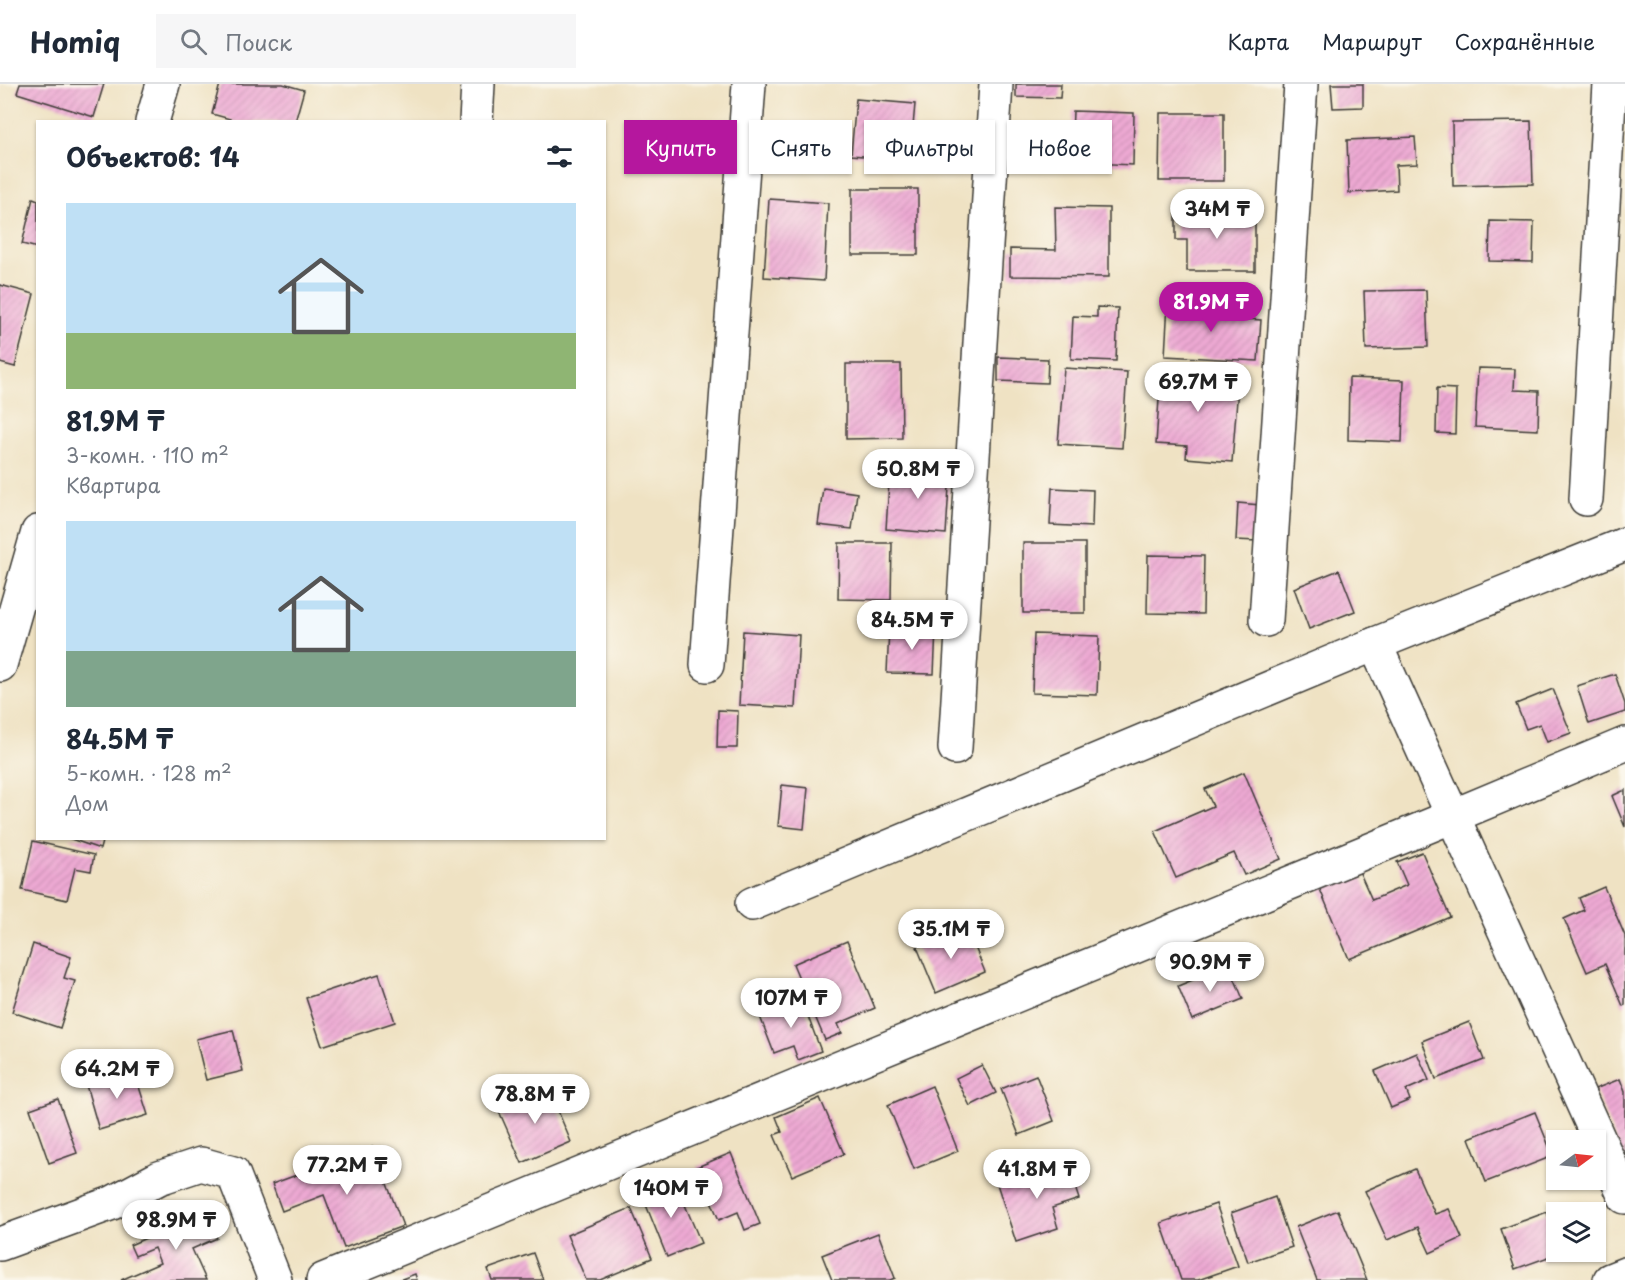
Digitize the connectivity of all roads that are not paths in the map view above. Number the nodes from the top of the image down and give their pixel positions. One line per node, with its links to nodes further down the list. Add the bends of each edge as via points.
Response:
1 (163, 84): 7 (street)
2 (478, 84): 8 (street)
3 (749, 84): 14 (street)
4 (996, 84): 17 (street)
5 (1301, 84): 12 (street)
6 (1610, 84): 9 (street)
7 (153, 120)
8 (476, 120)
9 (1586, 499)
10 (36, 539): 15 (street)
11 (1625, 544): 13 (street)
12 (1266, 620)
13 (1375, 644): 18 (street); 19 (street)
14 (706, 665)
15 (0, 666)
16 (1625, 744): 18 (street)
17 (955, 748)
18 (1453, 816): 20 (street); 24 (street)
19 (752, 904)
20 (1625, 1197)
21 (0, 1244): 23 (street, via 112,1203 159,1178 201,1164 233,1173)
22 (1625, 1274): 25 (street)
23 (275, 1280)
24 (323, 1280)
25 (1610, 1280)

